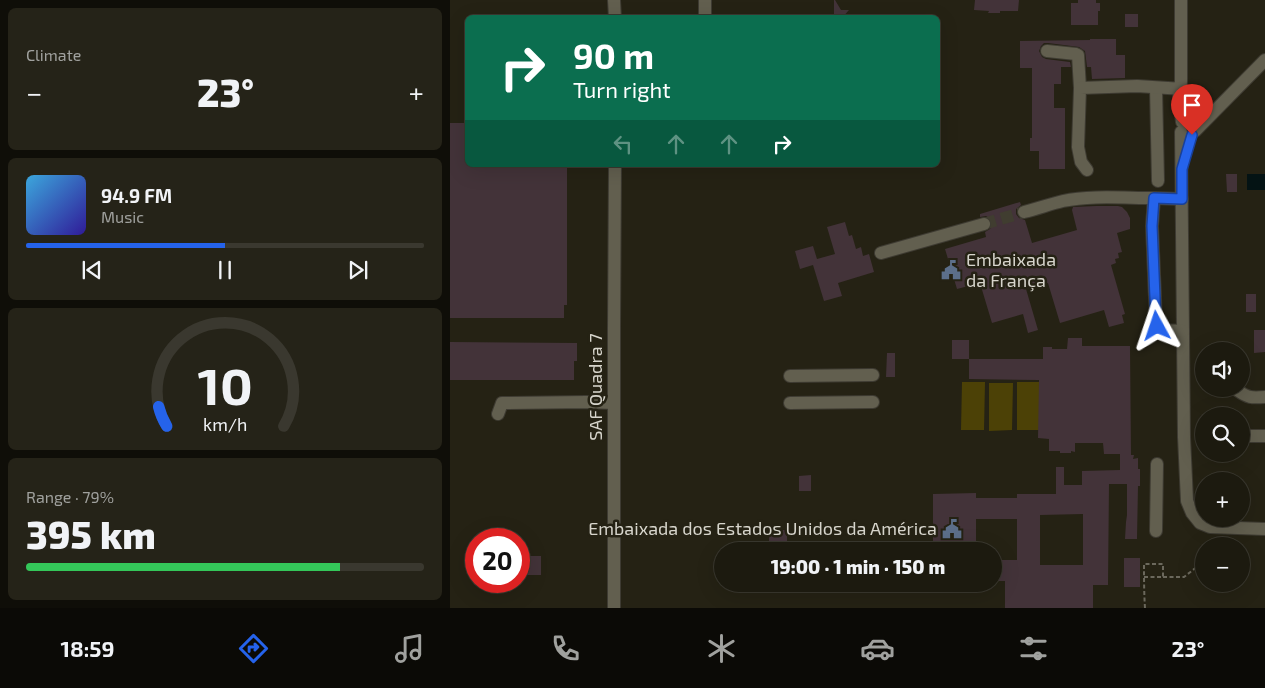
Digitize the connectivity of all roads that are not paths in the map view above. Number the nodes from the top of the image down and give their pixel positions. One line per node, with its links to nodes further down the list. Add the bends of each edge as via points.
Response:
1 (614, 0): 4 (street)
2 (705, 0): 5 (street)
3 (1181, 0): 8 (street)
4 (615, 15)
5 (705, 15)
6 (1047, 51): 9 (street, via 1078,55)
7 (1265, 60): 11 (street, via 1224,100)
8 (1181, 87): 10 (street); 11 (street)
9 (1080, 88): 10 (street); 13 (street, via 1078,146)
10 (1156, 88): 14 (street)
11 (1188, 127): 16 (street)
12 (615, 167): 26 (street, SAF Quadra 7)
13 (1087, 170)
14 (1158, 182)
15 (1154, 198): 16 (street); 17 (street, via 1081,199); 20 (street, via 1156,322 1161,330)
16 (1182, 199): 20 (street)
17 (1024, 212)
18 (984, 224): 19 (street)
19 (881, 253)
20 (1183, 331): 32 (street, via 1187,501 1200,523 1210,527)
21 (874, 375): 22 (street)
22 (790, 376)
23 (1265, 396): 24 (street)
24 (1246, 397)
25 (873, 402): 27 (street)
26 (614, 403): 28 (street, via 502,402); 34 (street, SAF Quadra 7)
27 (790, 403)
28 (498, 414)
29 (1250, 436): 30 (street)
30 (1265, 436)
31 (1157, 464): 33 (street)
32 (1265, 529)
33 (1156, 531)
34 (614, 608)

